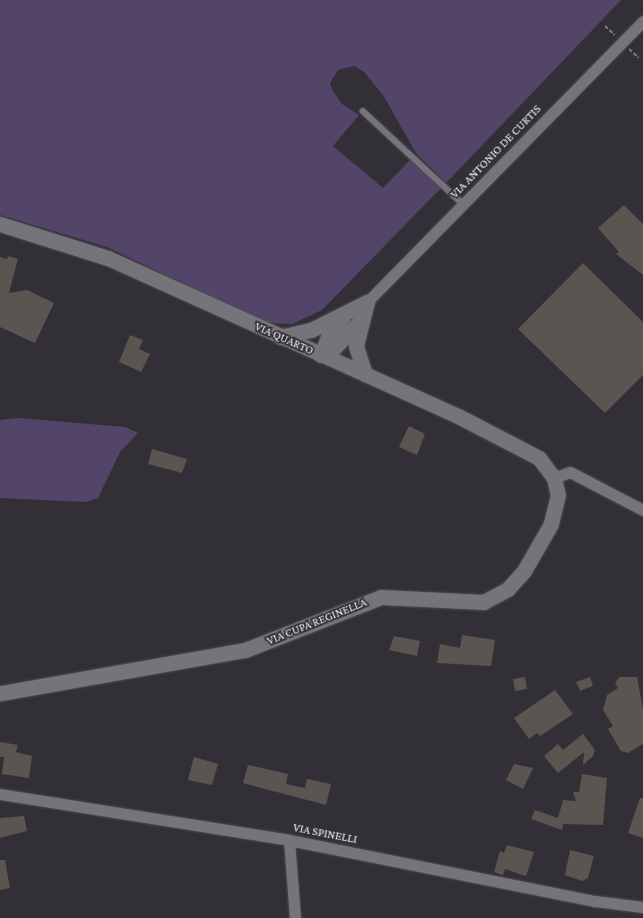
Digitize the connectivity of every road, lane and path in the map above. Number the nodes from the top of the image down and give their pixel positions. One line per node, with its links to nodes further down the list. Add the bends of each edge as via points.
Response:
1 (643, 21): 3 (street, VIA ANTONIO DE CURTIS)
2 (362, 111): 3 (lane, via 385,136)
3 (463, 204): 5 (street, VIA ANTONIO DE CURTIS)
4 (0, 224): 7 (street, VIA QUARTO, via 108,258)
5 (367, 302): 6 (street)
6 (357, 314): 7 (street, via 311,330); 8 (street, via 330,331); 9 (street, via 356,346)
7 (280, 337): 8 (street, VIA QUARTO)
8 (321, 355): 9 (street, VIA QUARTO)
9 (365, 374): 10 (street, VIA QUARTO, via 523,447 544,462)
10 (554, 478): 11 (street, via 570,472); 12 (street, VIA CUPA REGINELLA, via 557,503 545,536 524,571 492,599 475,604 381,597 231,654)
11 (643, 510)
12 (0, 693)
13 (0, 794): 14 (street, VIA SPINELLI)
14 (289, 840): 15 (street, VIA SPINELLI, via 595,901); 16 (street)
15 (643, 907)
16 (295, 918)

